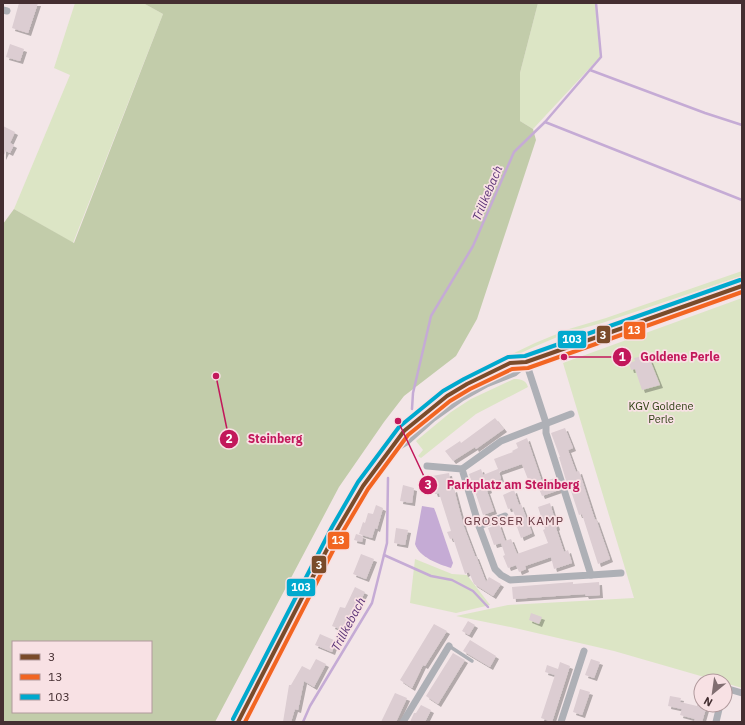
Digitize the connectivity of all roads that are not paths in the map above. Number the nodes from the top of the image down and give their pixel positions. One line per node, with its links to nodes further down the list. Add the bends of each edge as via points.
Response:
1 (742, 286): 2 (main road)
2 (526, 362): 4 (street); 14 (main road, via 514,372 461,397 406,441 392,448 363,486 337,530)
3 (571, 414): 4 (street)
4 (546, 423): 6 (street, via 501,441); 10 (street, via 546,433)
5 (427, 466): 6 (street)
6 (462, 469): 8 (street)
7 (505, 516): 8 (street)
8 (479, 526): 10 (street, via 494,569 510,580)
9 (621, 573): 10 (street)
10 (591, 574)
11 (449, 646): 13 (lane); 15 (street)
12 (584, 651): 16 (street)
13 (472, 661)
14 (238, 722)
15 (403, 722)
16 (561, 722)

